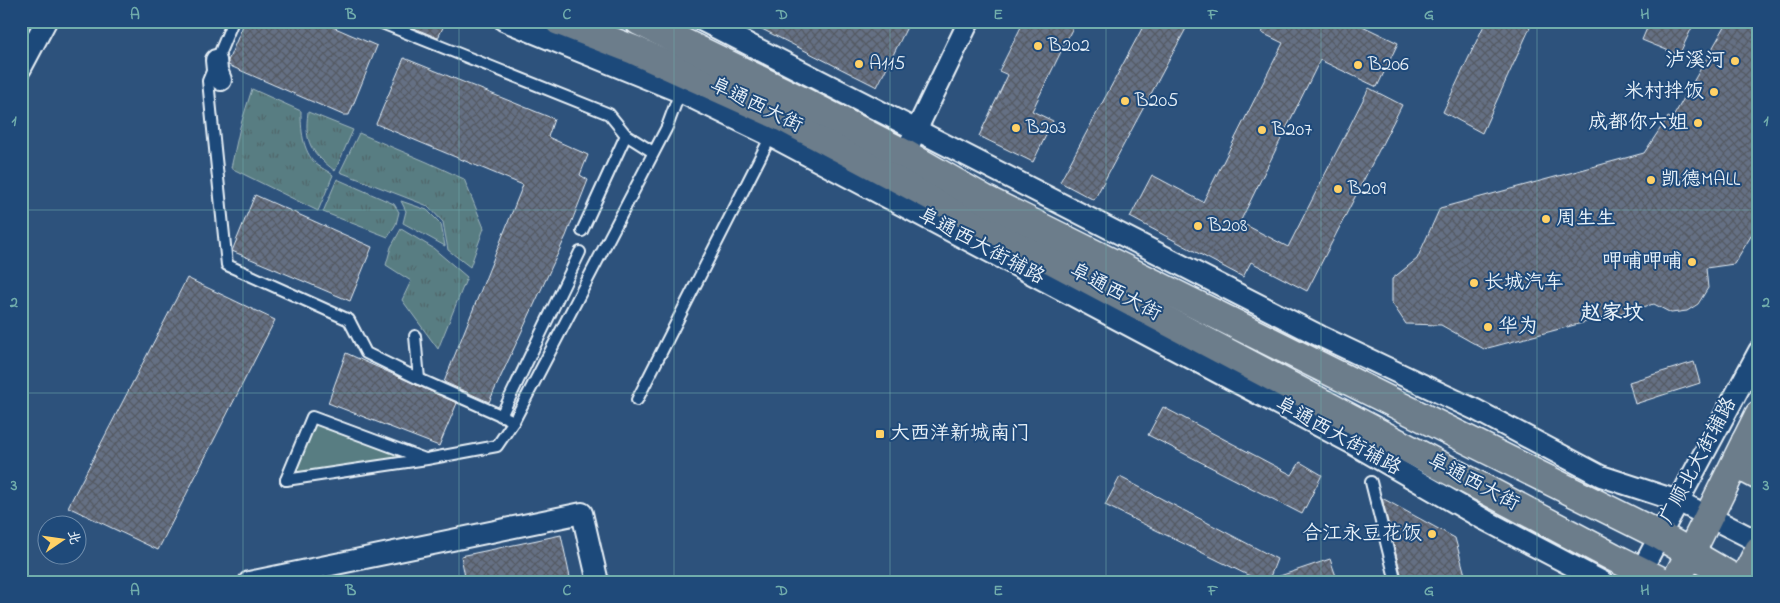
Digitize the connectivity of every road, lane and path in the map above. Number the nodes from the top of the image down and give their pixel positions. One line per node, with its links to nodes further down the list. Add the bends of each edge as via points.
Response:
1 (46, 21): 10 (street)
2 (233, 21): 9 (lane)
3 (377, 21): 14 (lane, via 609,114)
4 (505, 21): 12 (street, 阜通西大街辅路)
5 (559, 21): 13 (main road, 阜通西大街)
6 (639, 21): 13 (main road, 阜通西大街)
7 (703, 21): 15 (street)
8 (969, 21): 15 (street)
9 (216, 60): 11 (street); 21 (lane, via 208,81 227,265 349,320 366,353)
10 (21, 68)
11 (221, 80)
12 (680, 92): 13 (street, 阜通西大街辅路); 16 (lane, via 667,127)
13 (782, 112): 15 (main road, 阜通西大街); 22 (lane); 36 (main road, 阜通西大街); 40 (street, 阜通西大街辅路, via 1485,520)
14 (626, 134): 16 (lane); 17 (lane)
15 (911, 142): 30 (street, via 1476,410 1601,476); 32 (main road, 阜通西大街, via 993,203)
16 (653, 152): 25 (lane)
17 (582, 231)
18 (580, 252): 24 (lane)
19 (415, 336): 21 (lane)
20 (1759, 351): 30 (street, 广顺北大街辅路)
21 (419, 380): 24 (lane)
22 (637, 400)
23 (1759, 415): 26 (main road)
24 (501, 416): 25 (lane)
25 (514, 421): 27 (lane, via 497,446)
26 (1746, 441): 28 (main road, via 1746,469); 31 (main road)
27 (427, 460): 27 (lane, via 295,478 286,480 312,416)
28 (1759, 476)
29 (1371, 482): 39 (lane)
30 (1678, 501): 31 (street); 32 (street, 广顺北大街辅路)
31 (1708, 516): 33 (street); 35 (main road)
32 (1659, 535): 35 (main road, 阜通西大街); 36 (street, 广顺北大街辅路)
33 (1759, 542)
34 (1759, 550): 42 (main road)
35 (1691, 552): 41 (main road); 42 (main road, 阜通西大街)
36 (1646, 578)
37 (249, 582): 38 (street, via 582,514)
38 (598, 582)
39 (1396, 582)
40 (1603, 582)
41 (1675, 582)
42 (1741, 582)

